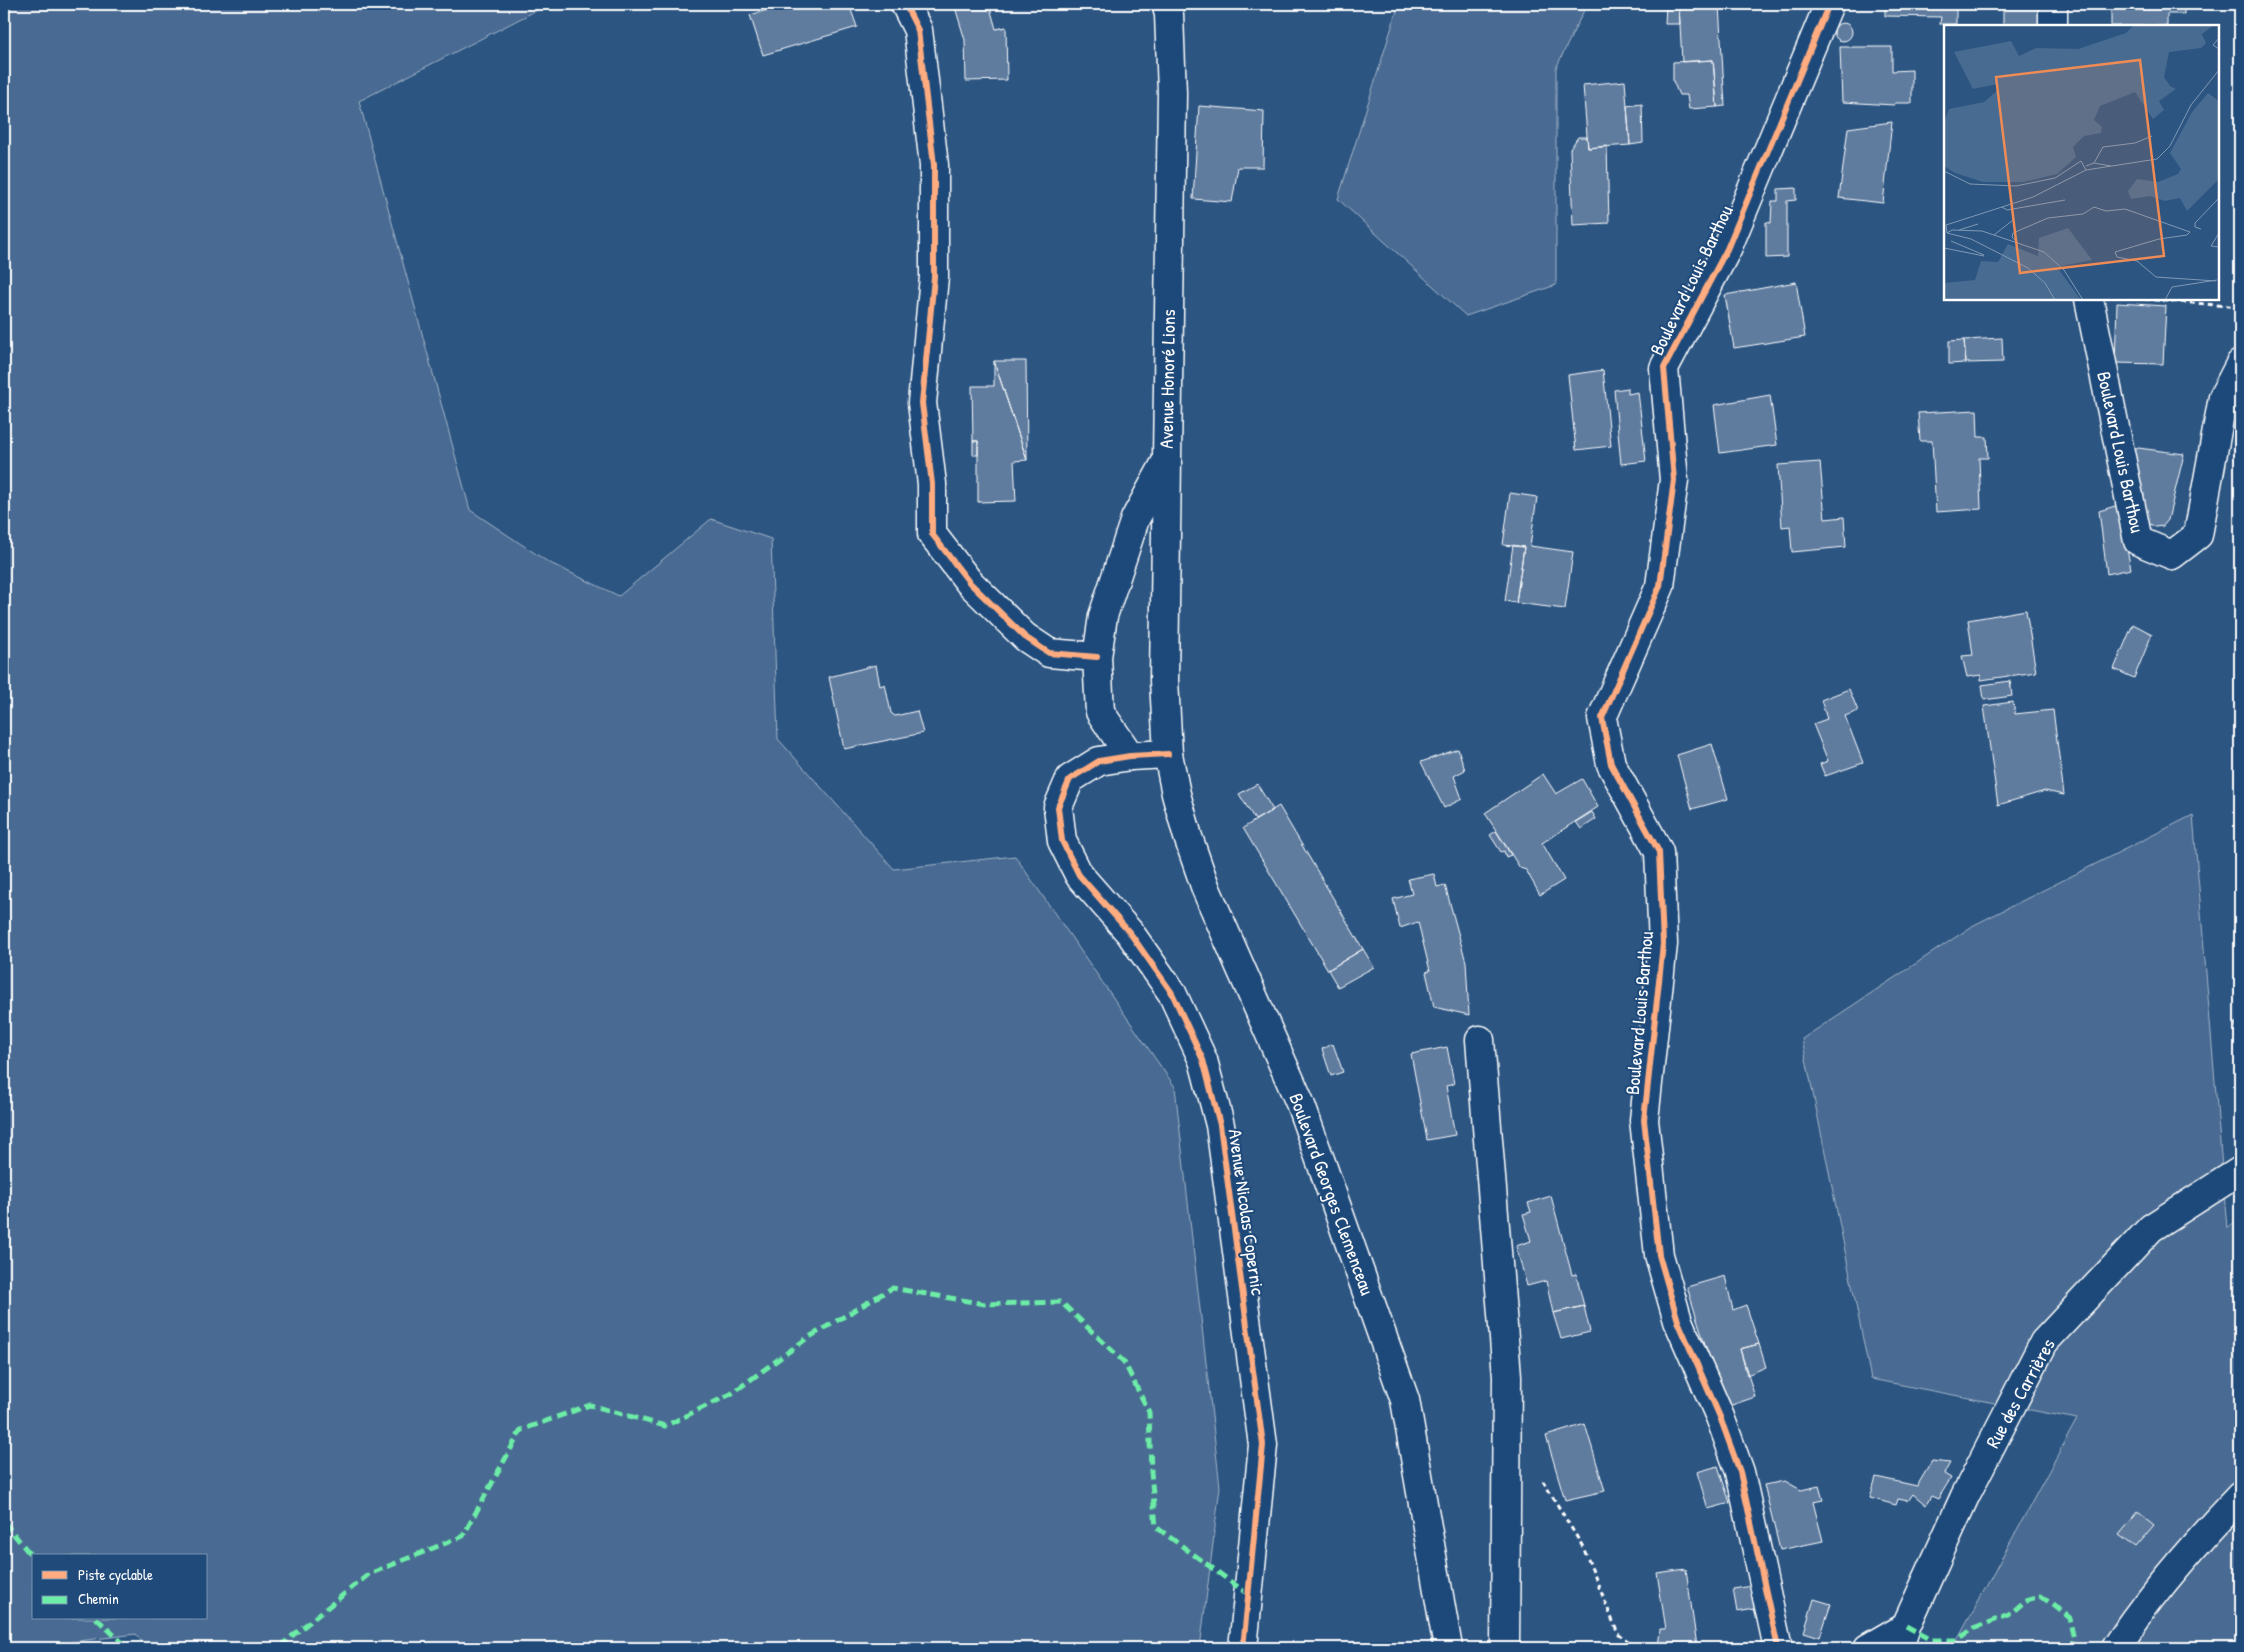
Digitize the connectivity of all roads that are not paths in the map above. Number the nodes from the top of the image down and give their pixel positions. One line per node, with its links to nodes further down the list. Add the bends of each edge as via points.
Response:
1 (904, 4): 9 (street, via 918,30 934,164 934,277 922,403 932,484 932,534 968,582 1025,638 1049,653)
2 (1166, 4): 8 (street, Avenue Honoré Lions, via 1172,93)
3 (1829, 4): 19 (street, Boulevard Louis Barthou, via 1727,249 1664,368 1674,480 1660,586 1602,718 1611,764 1659,852 1663,944 1644,1120 1659,1255 1678,1321 1740,1472)
4 (2054, 4): 5 (street)
5 (2053, 25)
6 (2089, 300): 7 (street, Boulevard Louis Barthou, via 2138,541 2172,556 2198,535 2223,397)
7 (2240, 364)
8 (1166, 462): 9 (street, via 1134,519 1103,616); 10 (street, Avenue Honoré Lions, via 1164,680)
9 (1097, 658): 11 (street, via 1100,712)
10 (1168, 754): 11 (street, Avenue Nicolas Copernic); 17 (street, Boulevard Georges Clemenceau, via 1178,803 1206,890 1300,1103 1405,1400)
11 (1130, 756): 16 (street, Avenue Nicolas Copernic, via 1099,762 1070,779 1058,807 1062,841 1079,875 1130,932 1172,993 1203,1060 1220,1125 1263,1445)
12 (1480, 1040): 18 (street, via 1507,1376)
13 (2240, 1170): 15 (street, Rue des Carrières, via 2151,1228 2044,1342 1965,1496)
14 (2240, 1496): 21 (street, via 2193,1545)
15 (1903, 1637): 20 (street)
16 (1243, 1648)
17 (1448, 1648)
18 (1505, 1648)
19 (1778, 1648)
20 (1868, 1648)
21 (2115, 1648)

